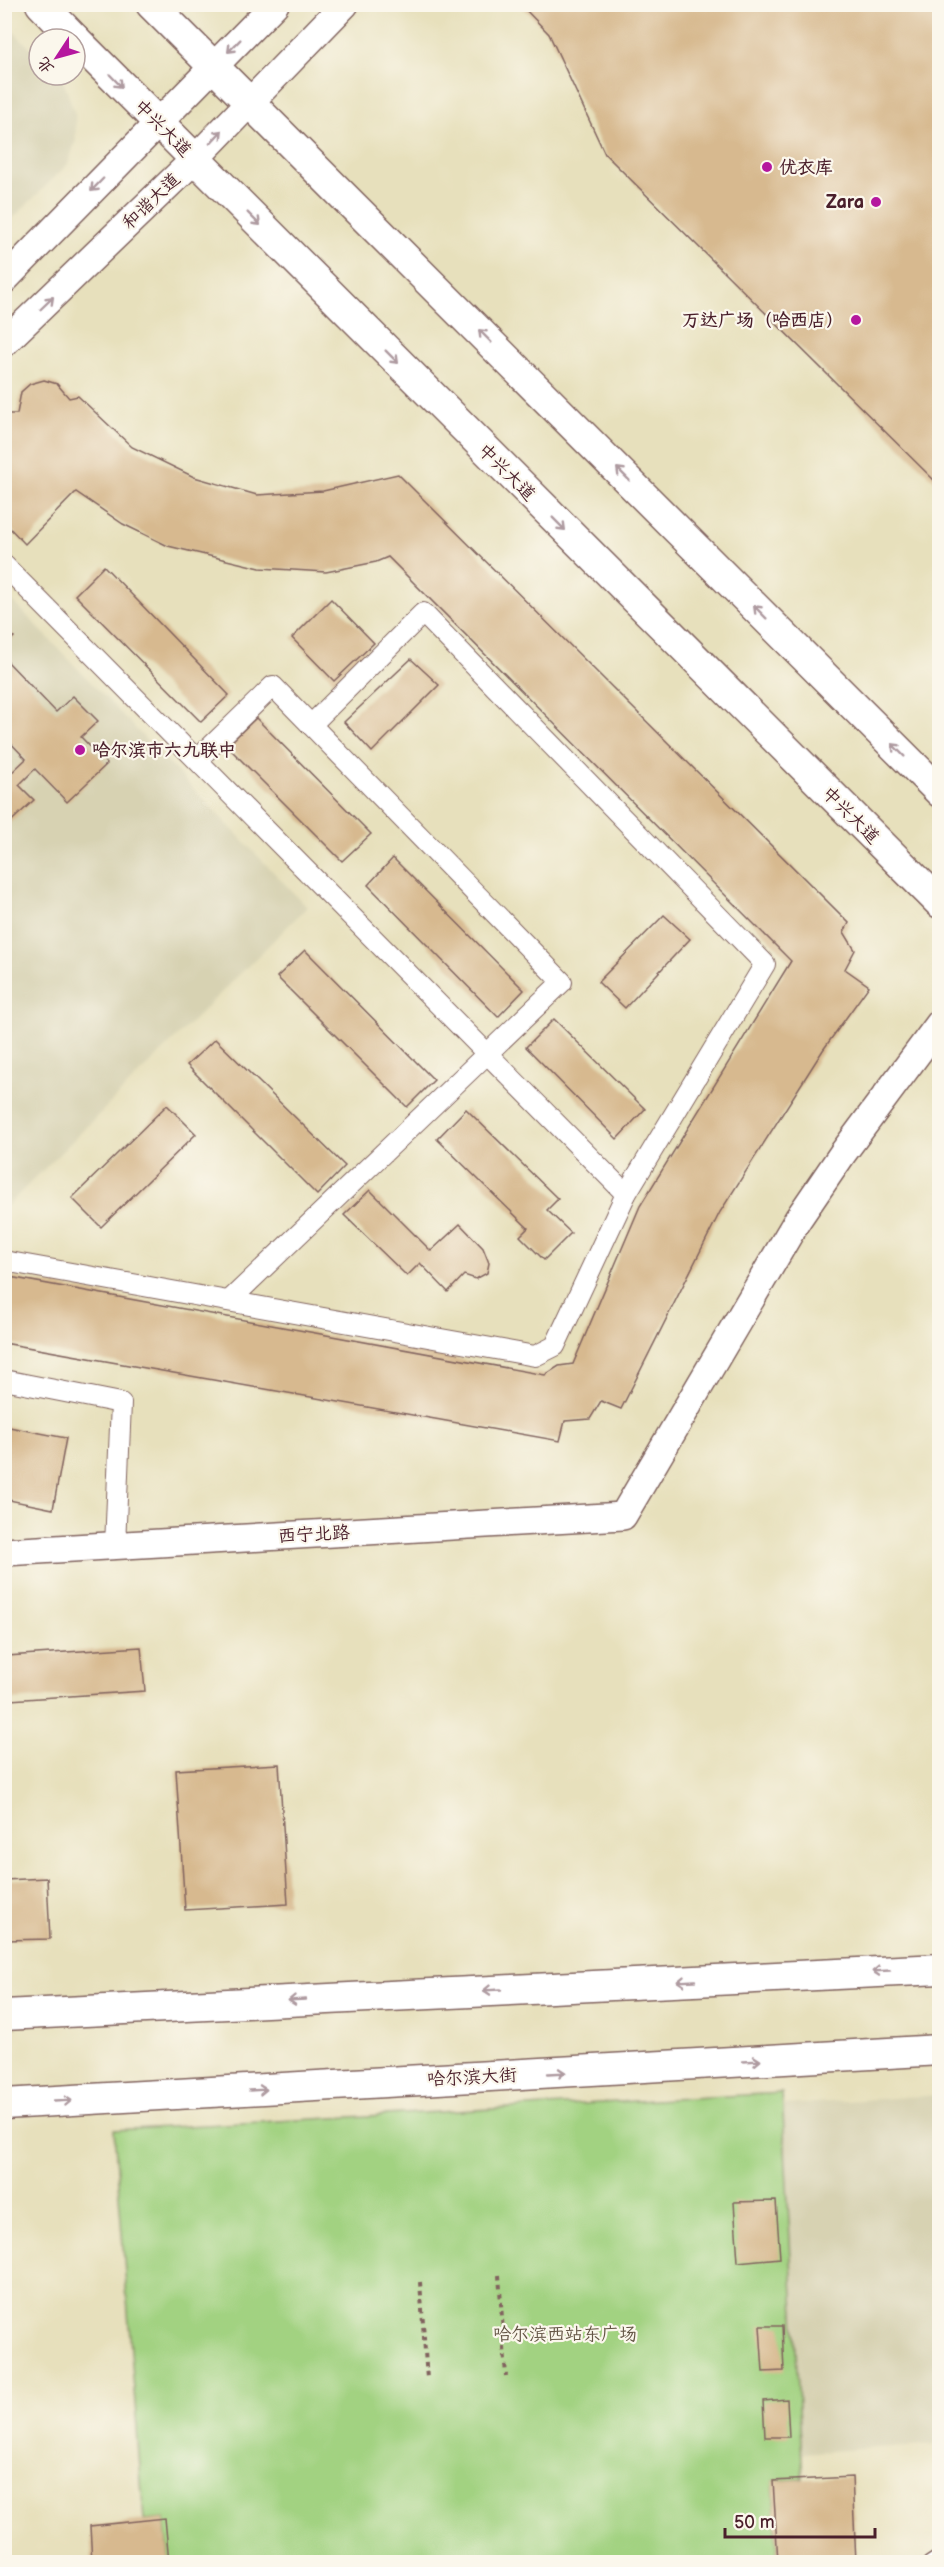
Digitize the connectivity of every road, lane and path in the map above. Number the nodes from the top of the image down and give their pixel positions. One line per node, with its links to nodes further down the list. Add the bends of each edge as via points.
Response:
1 (41, 4): 5 (main road, 中兴大道)
2 (151, 4): 7 (main road)
3 (275, 4): 7 (street, one-way to 7)
4 (345, 4): 8 (street, 和谐大道)
5 (63, 27)
6 (87, 51): 9 (main road, 中兴大道, one-way to 9)
7 (213, 66): 8 (main road); 9 (street)
8 (250, 101): 10 (street, 和谐大道, one-way to 8); 16 (main road, one-way to 8)
9 (158, 123): 10 (main road, 中兴大道); 11 (street, one-way to 11)
10 (194, 160): 12 (street, 和谐大道, one-way to 10); 17 (main road, 中兴大道, one-way to 17)
11 (4, 280)
12 (4, 343)
13 (4, 565): 15 (street)
14 (311, 725): 15 (street, via 273,686); 19 (street, via 562,982); 20 (street, via 423,613 765,964)
15 (198, 759): 19 (street)
16 (939, 792)
17 (939, 903)
18 (939, 1023): 24 (street, 西宁北路, via 798,1219 622,1516)
19 (488, 1054): 20 (street); 22 (street)
20 (626, 1194): 22 (street, via 555,1346 535,1356)
21 (4, 1262): 22 (street)
22 (229, 1301)
23 (4, 1380): 24 (street, via 121,1403)
24 (115, 1546): 25 (street, 西宁北路)
25 (4, 1552)
26 (939, 1969): 27 (main road, one-way to 27)
27 (4, 2015)
28 (939, 2050): 29 (main road, 哈尔滨大街, one-way to 28)
29 (4, 2104)
30 (499, 2275): 32 (path)
31 (420, 2282): 33 (path)
32 (506, 2376)
33 (427, 2379)
34 (939, 2554): 35 (lane)
35 (928, 2562)

